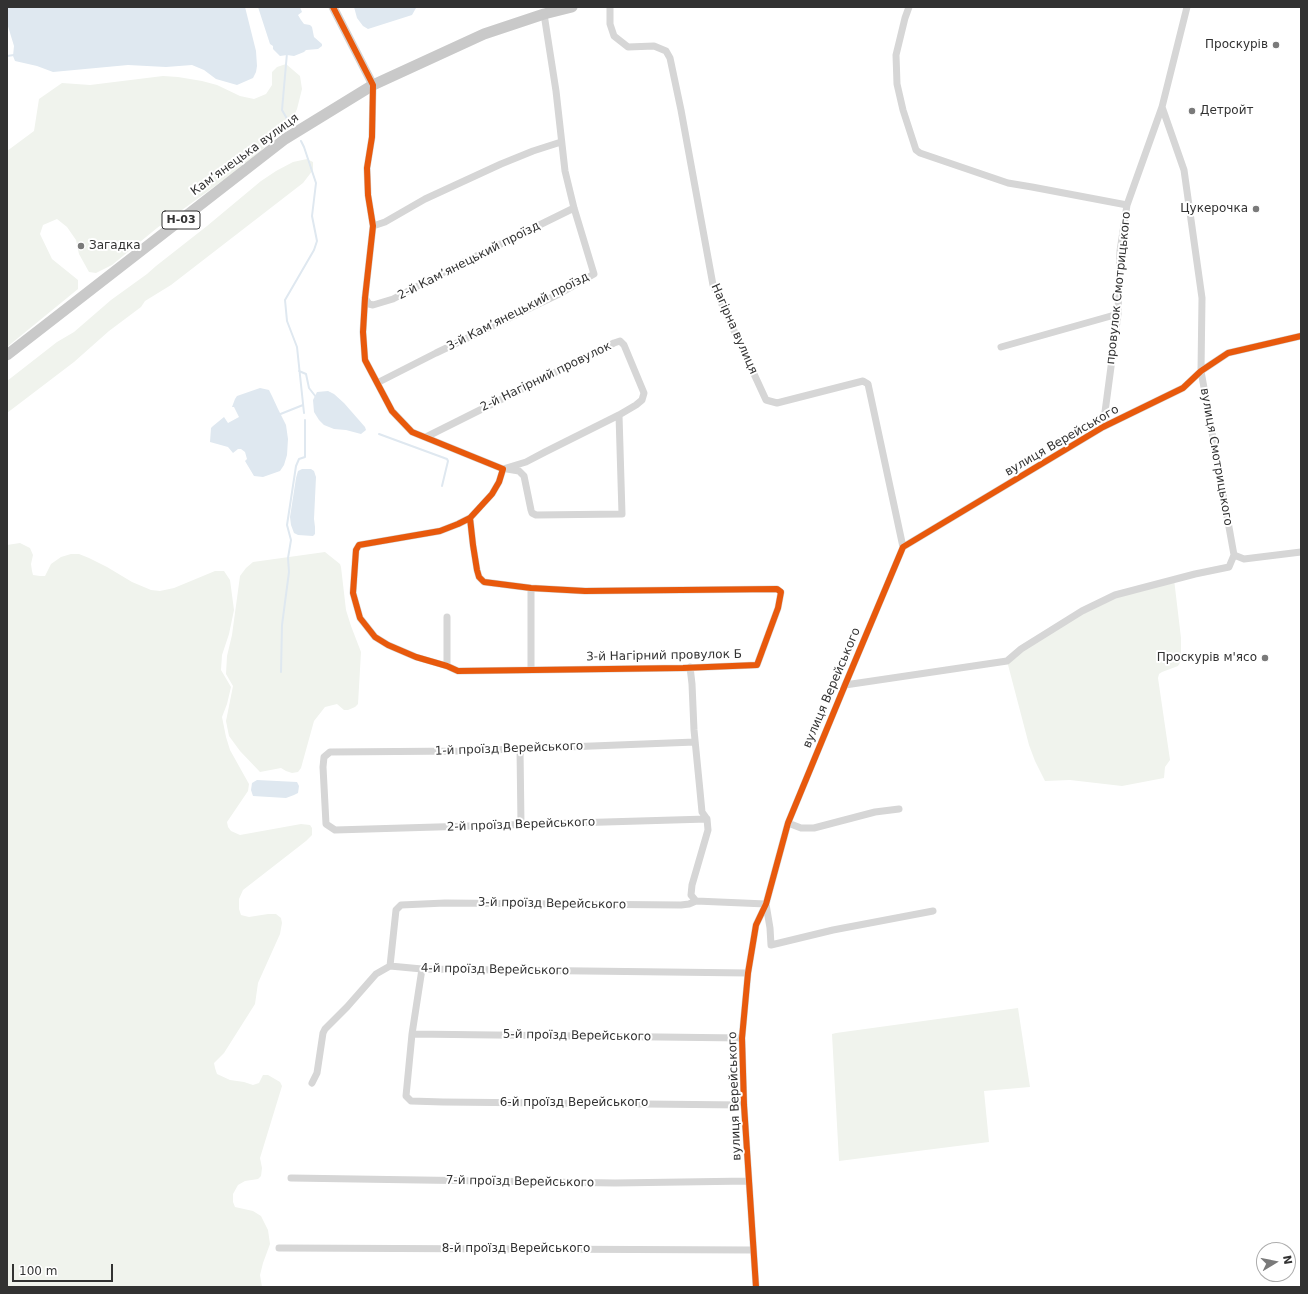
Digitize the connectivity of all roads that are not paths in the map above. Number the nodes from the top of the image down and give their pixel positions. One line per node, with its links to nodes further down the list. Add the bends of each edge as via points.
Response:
1 (333, 7): 7 (street)
2 (572, 7): 6 (main road, Камʼянецька вулиця / Н-03)
3 (610, 7): 27 (street, Нагірна вулиця, via 610,24 614,36 628,47 654,46 666,51 670,58 713,285 766,400 777,403 863,381 868,384)
4 (909, 7): 10 (street, via 896,55 897,84 916,150 1008,183)
5 (1187, 7): 8 (street)
6 (544, 14): 7 (main road, Камʼянецька вулиця / Н-03, via 484,34); 9 (street, 3-й Камʼянецький проїзд)
7 (373, 85): 12 (street, via 372,137 367,168); 17 (main road, Камʼянецька вулиця / Н-03, via 285,139)
8 (1162, 107): 10 (street, провулок Смотрицького); 18 (street, вулиця Смотрицького, via 1184,170 1202,298)
9 (561, 142): 11 (street, 3-й Камʼянецький проїзд); 12 (street, via 501,164)
10 (1127, 206): 14 (street, провулок Смотрицького, via 1120,251)
11 (574, 208): 13 (street, 2-й Камʼянецький проїзд, via 393,299 373,305); 19 (street, 3-й Камʼянецький проїзд, via 594,274 559,294)
12 (373, 226): 13 (street)
13 (365, 298): 19 (street, via 365,360)
14 (1118, 314): 16 (street); 21 (street, провулок Смотрицького)
15 (1301, 336): 18 (street, вулиця Верейського, via 1228,353)
16 (1001, 347)
17 (7, 356)
18 (1201, 371): 21 (street, вулиця Верейського, via 1183,388); 29 (street, вулиця Смотрицького)
19 (377, 383): 22 (street, via 392,411 401,421 412,432)
20 (619, 415): 22 (street, 2-й Нагірний провулок, via 642,400 644,394 620,341); 23 (street, 2-й Нагірний провулок); 25 (street, via 622,514 536,515 532,513 524,476)
21 (1103, 427): 27 (street, вулиця Верейського)
22 (426, 437): 24 (street)
23 (526, 462): 24 (street, 2-й Нагірний провулок); 25 (street)
24 (503, 469): 25 (street); 26 (street, via 492,494)
25 (519, 470)
26 (470, 518): 30 (street, 3-й Нагірний провулок Б, via 479,578 484,582); 32 (street, 3-й Нагірний провулок Б, via 440,531 359,545 356,550 353,592 360,618 367,629 394,648)
27 (903, 547): 35 (street, вулиця Верейського)
28 (1301, 552): 29 (street, via 1244,559)
29 (1234, 555): 35 (street, via 1229,567 1132,590 1101,601 1021,649 1008,661)
30 (531, 588): 33 (street, 3-й Нагірний провулок Б, via 585,591 780,592 778,608 757,665); 34 (street)
31 (447, 617): 32 (street)
32 (447, 666): 34 (street, 3-й Нагірний провулок Б, via 458,671)
33 (690, 667): 34 (street, 3-й Нагірний провулок Б); 36 (street)
34 (531, 670)
35 (845, 685): 40 (street, вулиця Верейського)
36 (695, 742): 37 (street, 1-й проїзд Верейського); 39 (street, via 702,812)
37 (520, 748): 41 (street); 42 (street, 1-й проїзд Верейського, via 330,752 324,757 324,794 326,824)
38 (899, 809): 40 (street, via 875,812 814,828 801,828)
39 (707, 819): 41 (street, 2-й проїзд Верейського); 43 (street, via 708,830 692,885 691,895)
40 (788, 823): 44 (street, вулиця Верейського)
41 (520, 825): 42 (street, 2-й проїзд Верейського)
42 (335, 830)
43 (696, 901): 44 (street, 3-й проїзд Верейського); 46 (street, 3-й проїзд Верейського, via 681,905 401,905 396,910)
44 (766, 904): 45 (street, via 771,945); 48 (street, вулиця Верейського, via 756,924)
45 (933, 911)
46 (390, 966): 47 (street, 4-й проїзд Верейського); 51 (street, via 376,974 325,1029 317,1073)
47 (422, 969): 48 (street, 4-й проїзд Верейського); 49 (street)
48 (748, 973): 50 (street, вулиця Верейського)
49 (412, 1034): 50 (street, 5-й проїзд Верейського); 52 (street, 6-й проїзд Верейського, via 406,1096 411,1100)
50 (742, 1038): 52 (street, вулиця Верейського)
51 (312, 1083)
52 (744, 1105): 54 (street, вулиця Верейського)
53 (291, 1178): 54 (street, 7-й проїзд Верейського, via 586,1183)
54 (749, 1181): 56 (street, вулиця Верейського)
55 (279, 1248): 56 (street, 8-й проїзд Верейського)
56 (753, 1250): 57 (street, вулиця Верейського)
57 (756, 1287)

